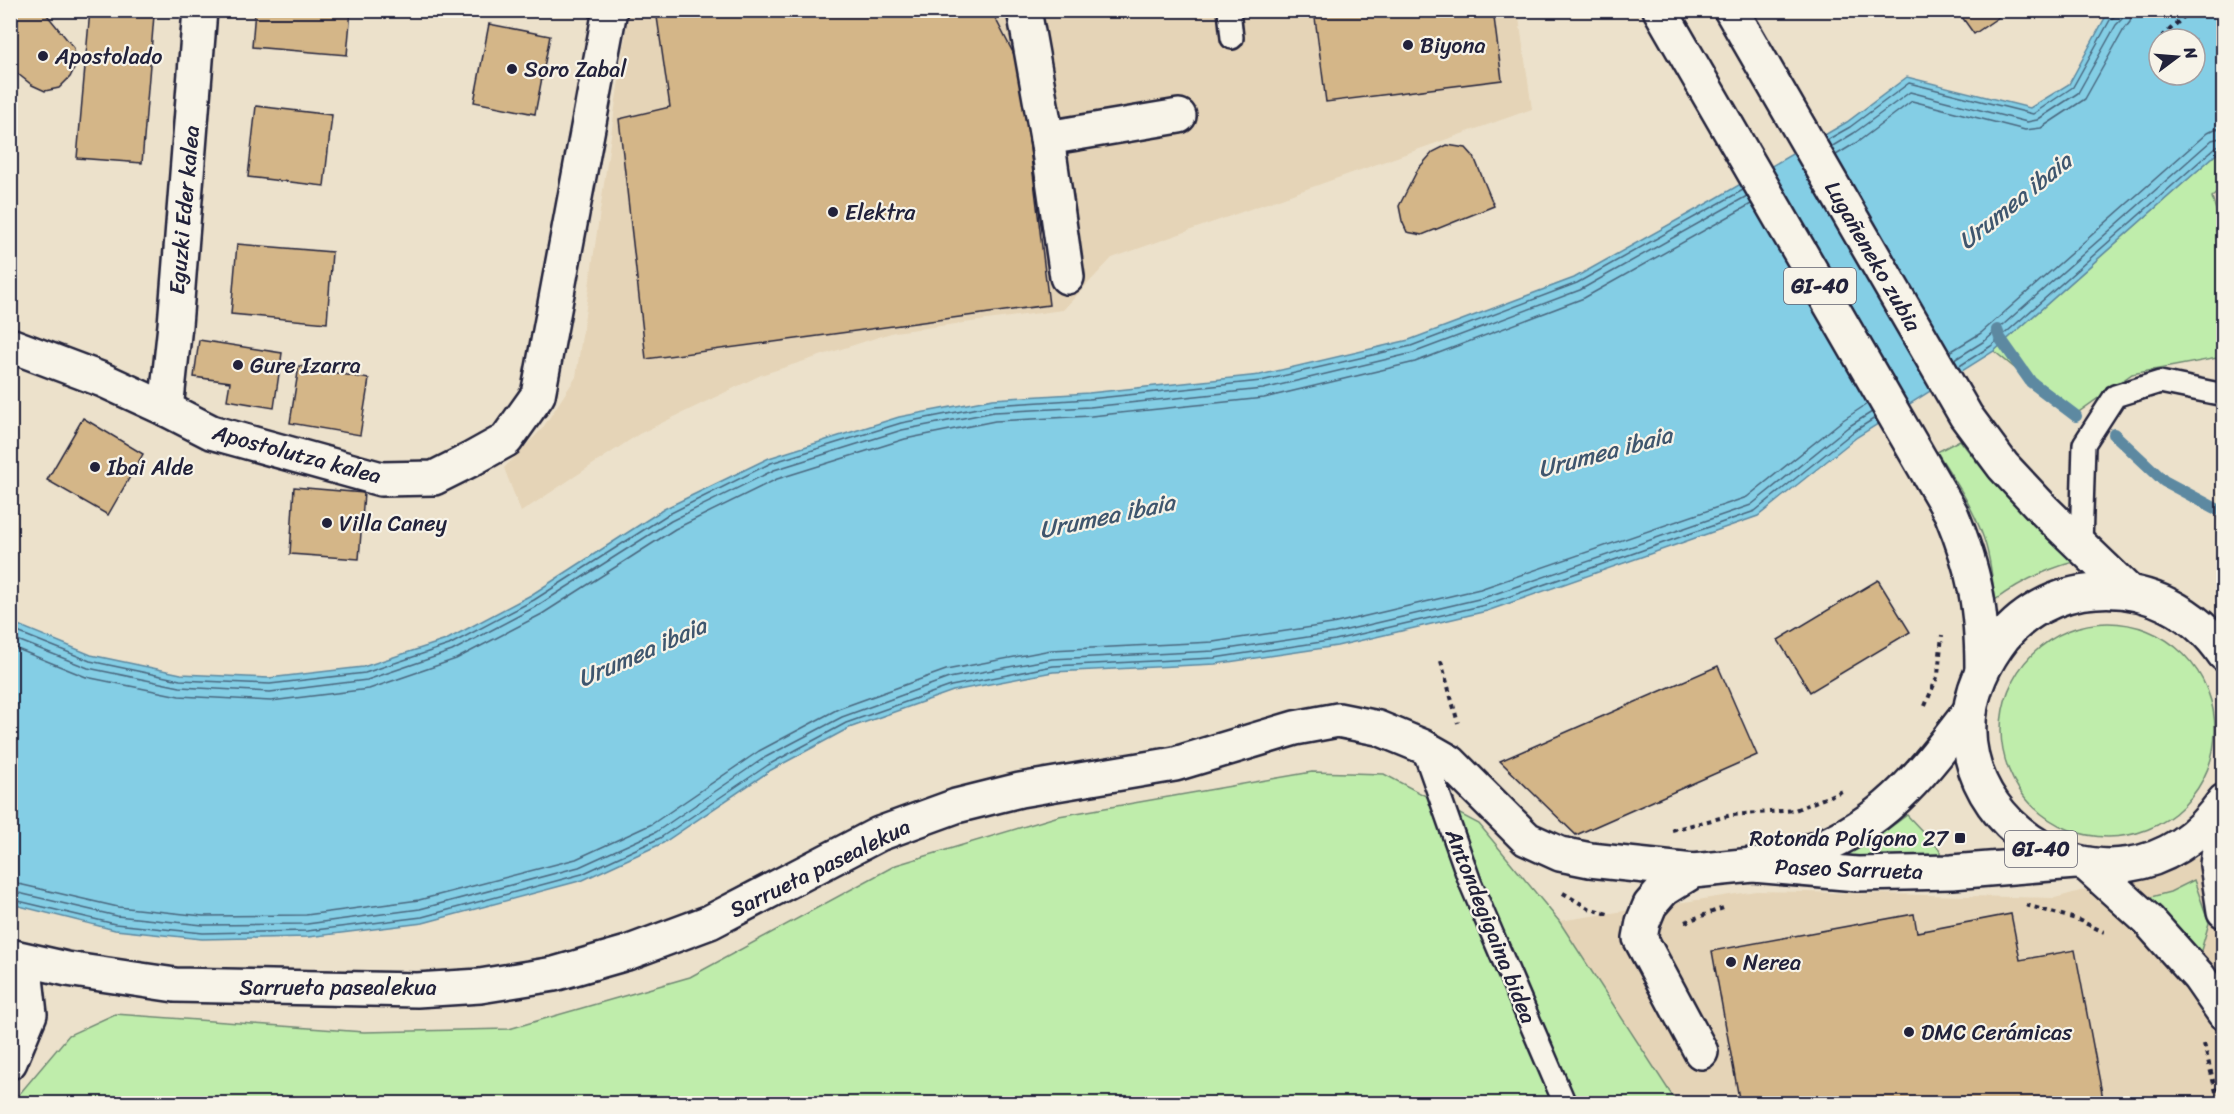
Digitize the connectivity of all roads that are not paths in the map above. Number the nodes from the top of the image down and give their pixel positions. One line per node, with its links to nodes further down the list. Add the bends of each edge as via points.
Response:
1 (200, 10): 13 (street, Eguzki Eder kalea)
2 (610, 10): 13 (street, Apostolutza kalea, via 538,395 506,440 434,478 381,479 212,432)
3 (1024, 10): 9 (street)
4 (1229, 10): 7 (lane)
5 (1660, 10): 18 (street, GI-40, via 1951,513 1977,589)
6 (1731, 10): 14 (street, Lugañeneko zubia / GI-40, via 1966,416 2003,466)
7 (1232, 38)
8 (1179, 116): 9 (street)
9 (1047, 138): 10 (street)
10 (1067, 277)
11 (10, 345): 13 (street, Apostolutza kalea)
12 (2223, 395): 14 (lane, via 2160,382 2115,396 2084,444)
13 (166, 409)
14 (2081, 546): 15 (street, GI-40)
15 (2128, 592): 16 (street, GI-40, via 2164,602); 18 (street, GI-40, via 2087,591 2049,603 2015,625 2000,640)
16 (2209, 626): 17 (street, GI-40)
17 (2223, 654)
18 (1982, 670): 19 (street, GI-40)
19 (1970, 711): 23 (street, GI-40, via 1971,752 1994,807 2038,848); 24 (street, Paseo Sarrueta, via 1903,794 1863,826 1826,846)
20 (1422, 746): 25 (street, Sarrueta pasealekua, via 1450,762 1527,839 1560,854 1590,860); 27 (street, Sarrueta pasealekua, via 1378,728 1338,720 1295,728 1175,764 1020,790 956,806 879,834 699,926 627,953 554,974 480,986 417,990 175,985); 31 (lane, Antondegigaina bidea, via 1470,882)
21 (2223, 801): 23 (street, GI-40, via 2200,830 2166,853 2127,865)
22 (2223, 812): 26 (street, via 2217,865)
23 (2081, 863): 24 (street, Paseo Sarrueta, via 1857,874); 28 (street, via 2148,920 2199,977)
24 (1753, 865): 25 (street, Sarrueta pasealekua)
25 (1693, 871): 29 (street, Sarrueta pasealekua, via 1664,889 1650,905 1640,938)
26 (2223, 911)
27 (17, 958): 30 (street, via 30,1014)
28 (2223, 1013)
29 (1701, 1052)
30 (10, 1062)
31 (1565, 1104)

